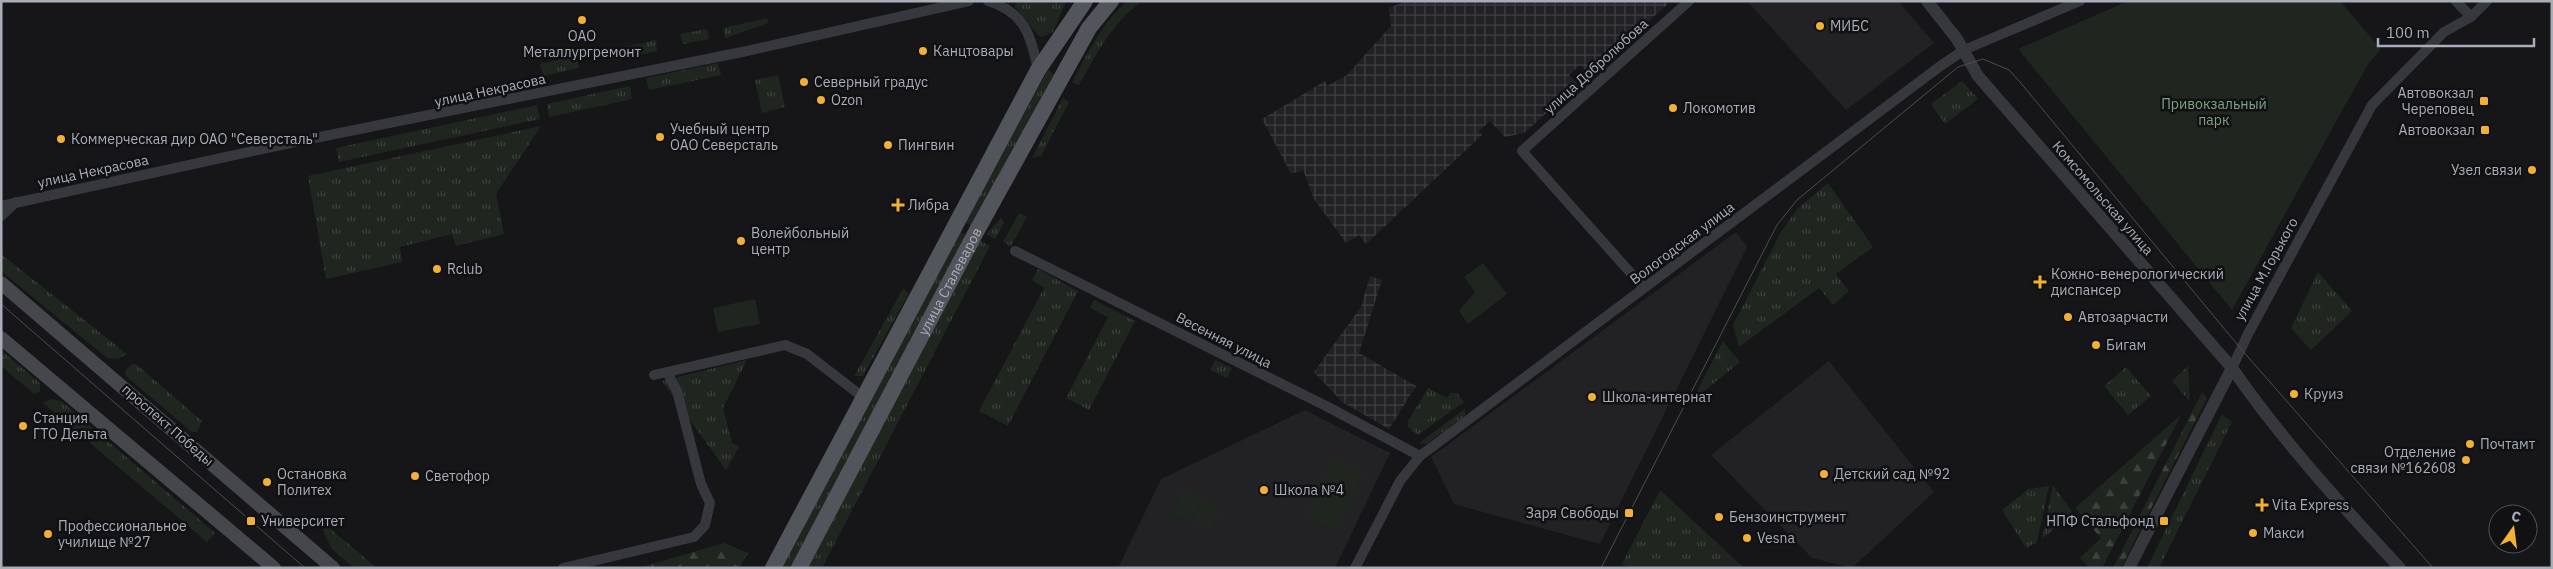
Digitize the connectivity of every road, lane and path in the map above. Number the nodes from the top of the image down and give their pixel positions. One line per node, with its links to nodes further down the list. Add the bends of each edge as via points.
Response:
1 (969, 1): 13 (street, улица Некрасова, via 742,52)
2 (988, 1): 12 (street, via 1000,5 1019,19 1031,36)
3 (1085, 1): 12 (main road, улица Сталеваров)
4 (1112, 1): 30 (main road, улица Сталеваров, via 1089,28 976,232)
5 (1689, 1): 18 (street, улица Добролюбова, via 1522,151)
6 (1927, 1): 11 (street, Комсомольская улица)
7 (2080, 1): 11 (street, Вологодская улица)
8 (2456, 1): 10 (street)
9 (2487, 1): 10 (street, улица М.Горького)
10 (2471, 17): 20 (street, улица М.Горького, via 2444,32 2372,105)
11 (1964, 50): 18 (street, Вологодская улица); 20 (street, Комсомольская улица, via 1978,76)
12 (1038, 70): 23 (main road, улица Сталеваров)
13 (16, 201): 14 (street, улица Некрасова); 15 (street)
14 (1, 206)
15 (1, 216)
16 (1015, 251): 24 (street, Весенняя улица)
17 (1, 283): 27 (main road, проспект Победы)
18 (1644, 288): 24 (street, Вологодская улица)
19 (1, 338): 26 (main road)
20 (2232, 368): 25 (street, Комсомольская улица, via 2254,400); 32 (street, улица М.Горького)
21 (667, 372): 22 (street); 23 (street, via 785,345 807,354); 28 (street, via 677,391 701,484 710,503 705,525 694,537)
22 (654, 375)
23 (864, 398): 29 (main road, улица Сталеваров)
24 (1420, 456): 31 (street, Вологодская улица, via 1400,481)
25 (2394, 565)
26 (274, 568)
27 (333, 568)
28 (563, 568)
29 (773, 568)
30 (799, 568)
31 (1356, 568)
32 (2129, 568)

